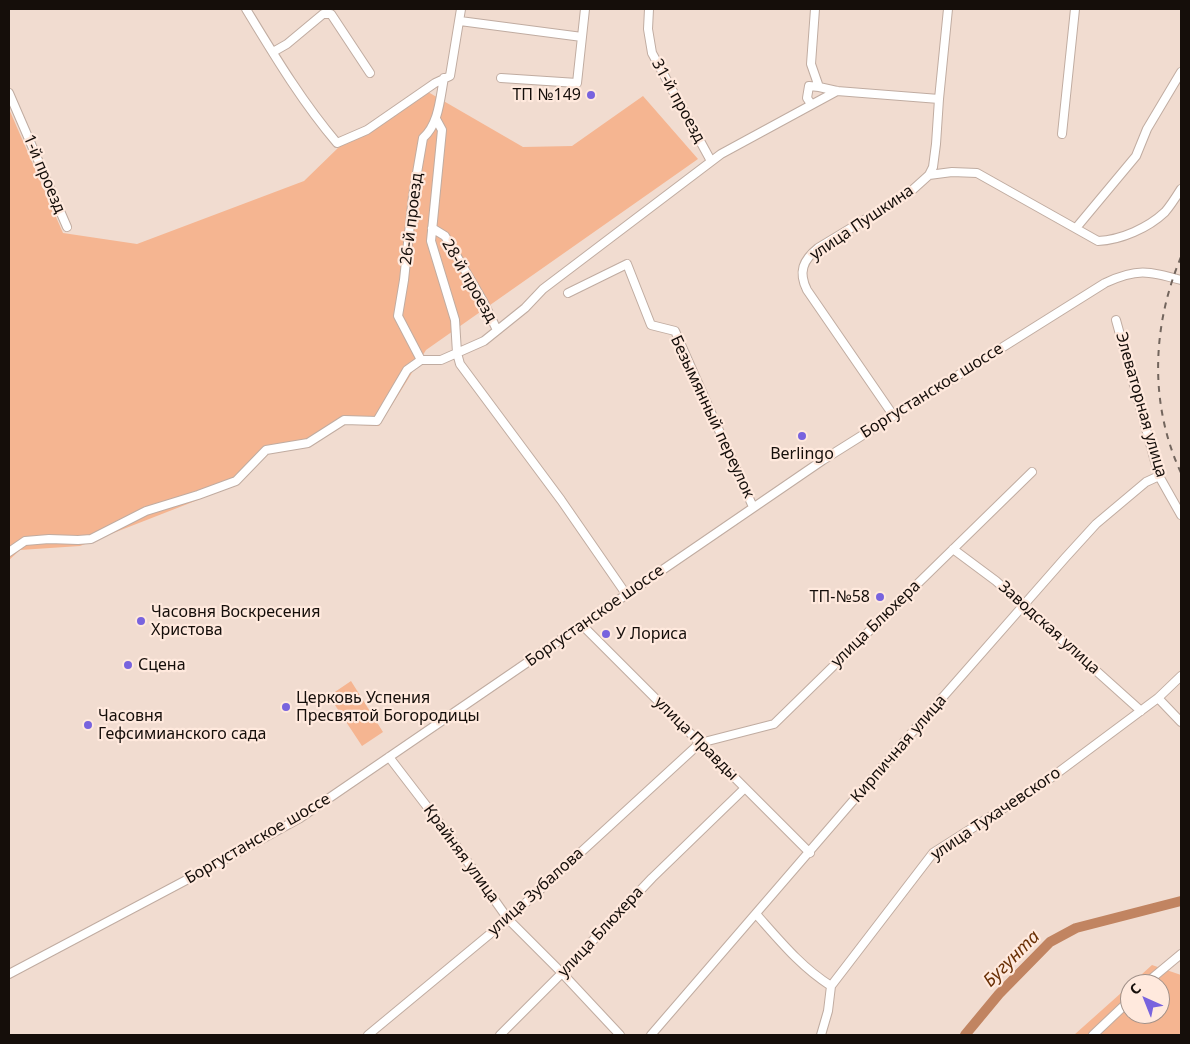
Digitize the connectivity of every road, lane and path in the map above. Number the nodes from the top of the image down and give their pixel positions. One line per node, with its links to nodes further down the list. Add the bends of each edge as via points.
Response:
1 (246, 9): 10 (street)
2 (461, 9): 8 (street, 26-й проезд)
3 (585, 9): 9 (street)
4 (650, 9): 22 (street, 31-й проезд, via 648,28 652,53)
5 (815, 9): 15 (street, via 811,64)
6 (948, 9): 18 (street, улица Пушкина)
7 (1075, 9): 21 (street)
8 (460, 21): 9 (street); 13 (street, 26-й проезд)
9 (582, 37): 14 (street, via 577,83)
10 (273, 52): 12 (street, via 323,14 331,14); 13 (street, via 337,143 367,130)
11 (1181, 72): 27 (street, via 1147,129 1136,156)
12 (370, 73)
13 (447, 77): 20 (street, 26-й проезд)
14 (501, 78)
15 (819, 87): 16 (street); 19 (street, via 808,86 807,98)
16 (837, 91): 18 (street); 19 (street)
17 (9, 93): 25 (street, 1-й проезд)
18 (939, 99): 23 (street, улица Пушкина, via 935,157)
19 (811, 104): 22 (street)
20 (436, 119): 26 (street, 28-й проезд, via 442,130); 33 (street, 26-й проезд, via 423,138 398,316)
21 (1062, 134)
22 (712, 161): 31 (street, via 543,289)
23 (929, 175): 27 (street, via 977,173); 34 (street, улица Пушкина, via 909,193 818,248 805,262 803,270 802,280 807,290)
24 (1181, 189): 27 (street, via 1166,211 1155,220 1112,241 1098,241)
25 (67, 227)
26 (432, 228): 31 (street, 28-й проезд, via 445,236); 32 (street, via 431,241 455,320)
27 (1076, 228)
28 (1181, 280): 34 (street, Боргустанское шоссе, via 1146,272 1116,278)
29 (568, 293): 37 (street, Безымянный переулок, via 627,264 651,325 675,331)
30 (1116, 320): 36 (street, Элеваторная улица)
31 (497, 330): 32 (street)
32 (457, 353): 33 (street, via 441,360); 41 (street, via 460,364)
33 (421, 360): 40 (street, via 407,370 377,421 344,420 308,443 266,450 236,481 146,511 91,538 25,540)
34 (893, 415): 37 (street, Боргустанское шоссе)
35 (1032, 472): 39 (street, улица Блюхера)
36 (1159, 476): 38 (street, Элеваторная улица); 42 (street, Кирпичная улица, via 1146,482 1096,524)
37 (753, 507): 41 (street, Боргустанское шоссе)
38 (1181, 514)
39 (953, 549): 42 (street, Заводская улица); 48 (street, улица Блюхера, via 774,724)
40 (9, 552)
41 (626, 594): 43 (street, Боргустанское шоссе)
42 (1023, 606): 46 (street, Заводская улица); 51 (street, Кирпичная улица)
43 (582, 625): 48 (street, улица Правды); 49 (street, Боргустанское шоссе)
44 (1181, 676): 45 (street, улица Тухачевского)
45 (1158, 698): 46 (street, улица Тухачевского); 47 (street)
46 (1142, 711): 58 (street, улица Тухачевского, via 1048,780 933,853)
47 (1181, 722)
48 (700, 742): 50 (street, улица Правды); 53 (street, улица Зубалова)
49 (389, 757): 53 (street, Крайняя улица); 56 (street, Боргустанское шоссе, via 271,835)
50 (745, 788): 51 (street, улица Правды); 55 (street, улица Блюхера, via 652,878)
51 (810, 853): 52 (street, Кирпичная улица)
52 (756, 914): 58 (street, via 794,957); 63 (street, Кирпичная улица)
53 (508, 919): 55 (street, Крайняя улица); 60 (street, улица Зубалова)
54 (1181, 954): 57 (street)
55 (562, 973): 61 (street, улица Блюхера); 62 (street, Крайняя улица)
56 (9, 974)
57 (1157, 974)
58 (831, 986): 64 (street, via 828,1012)
59 (1120, 1009): 65 (street)
60 (368, 1035)
61 (500, 1035)
62 (620, 1035)
63 (651, 1035)
64 (820, 1035)
65 (1093, 1035)

